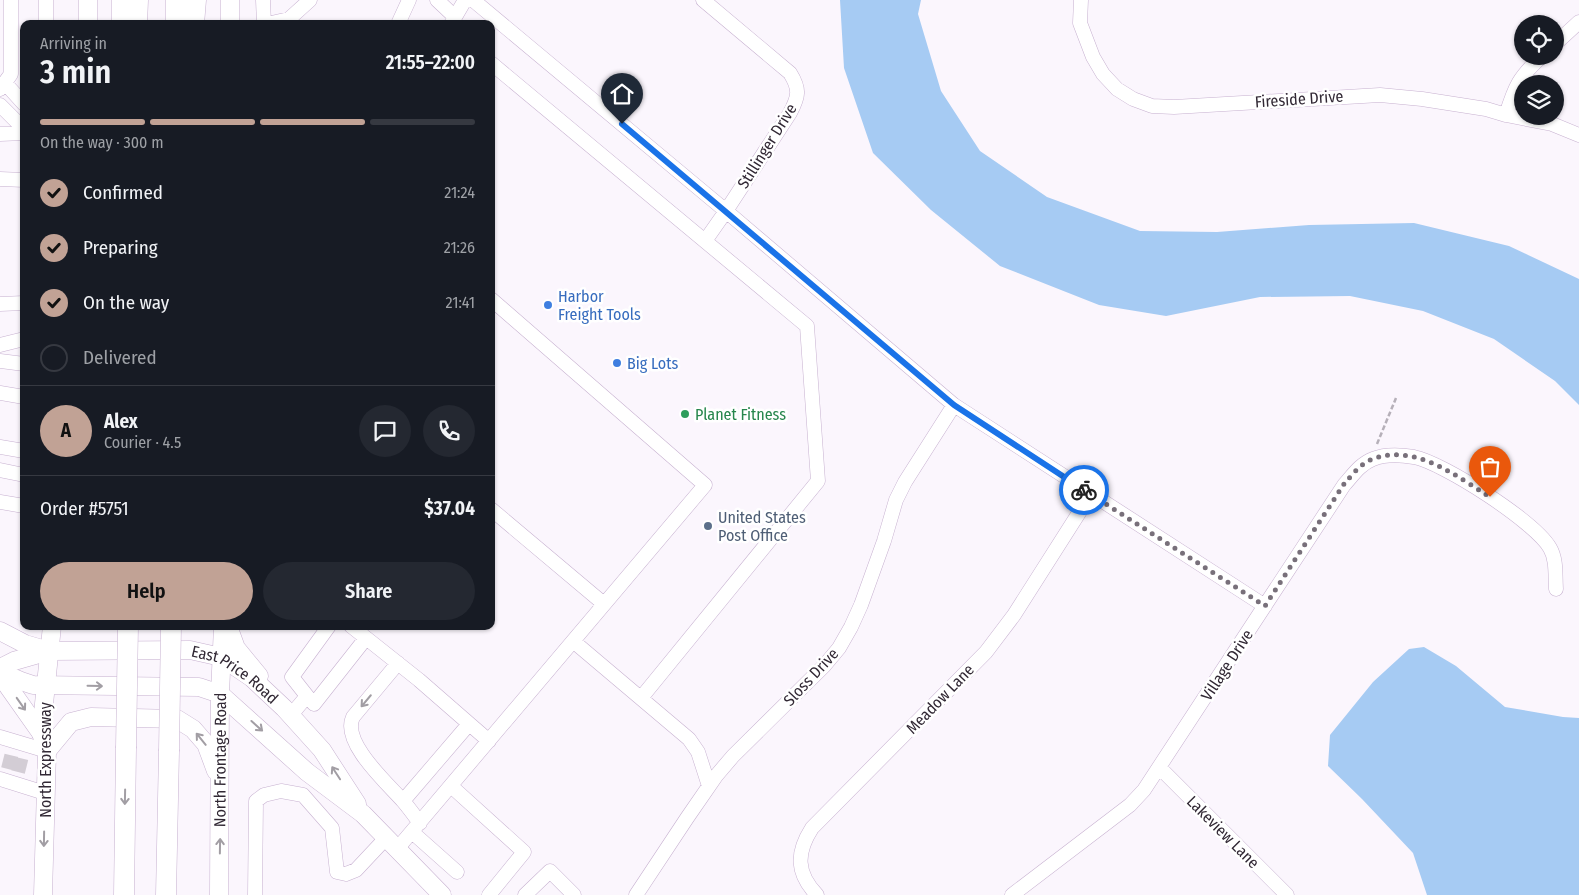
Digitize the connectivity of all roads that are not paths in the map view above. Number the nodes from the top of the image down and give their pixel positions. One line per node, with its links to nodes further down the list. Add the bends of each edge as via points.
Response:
1 (11, 0): 32 (street, via 11,74)
2 (46, 0): 17 (street)
3 (88, 0): 18 (main road)
4 (122, 0): 19 (highway)
5 (138, 0): 20 (highway)
6 (176, 0): 21 (highway)
7 (196, 0): 22 (highway)
8 (230, 0): 23 (main road)
9 (263, 0): 24 (street)
10 (409, 0): 26 (street)
11 (437, 0): 27 (street)
12 (466, 0): 27 (street)
13 (473, 0): 42 (street)
14 (703, 0): 42 (street, Stillinger Drive, via 790,73 798,93 790,113)
15 (1080, 0): 35 (street, Fireside Drive, via 1080,23 1103,74 1117,89 1152,106 1380,95 1422,99)
16 (301, 3): 25 (street, via 289,19)
17 (46, 20)
18 (88, 20)
19 (122, 20)
20 (137, 20)
21 (176, 20)
22 (194, 20)
23 (230, 20)
24 (266, 20)
25 (284, 20)
26 (400, 20)
27 (453, 20)
28 (1579, 22): 29 (street)
29 (1564, 36)
30 (1532, 65): 35 (street, via 1518,82)
31 (495, 66): 43 (street)
32 (2, 86): 33 (street)
33 (20, 101)
34 (0, 105): 36 (street)
35 (1506, 115): 39 (street, Fireside Drive, via 1552,124)
36 (20, 127)
37 (20, 132): 38 (street)
38 (0, 134)
39 (1579, 135)
40 (0, 179): 41 (street)
41 (20, 180)
42 (726, 211): 43 (street); 53 (street)
43 (704, 241): 82 (street, via 807,326 818,481)
44 (495, 302): 63 (street, via 705,485)
45 (20, 303): 46 (street)
46 (0, 304)
47 (20, 340): 48 (street)
48 (0, 345)
49 (0, 361): 50 (street)
50 (20, 364)
51 (0, 393): 52 (street)
52 (20, 396)
53 (954, 405): 58 (street); 93 (street, Sloss Drive, via 896,500 861,605 839,648 733,756)
54 (0, 446): 55 (street)
55 (20, 450)
56 (0, 470): 57 (street)
57 (20, 473)
58 (1091, 494): 64 (street); 110 (street, Meadow Lane, via 1014,615 986,652 812,828 800,854 801,868 803,877)
59 (0, 502): 60 (street)
60 (20, 505)
61 (495, 512): 63 (street)
62 (1556, 590): 64 (street, Village Drive, via 1552,550 1520,518 1445,469 1416,457 1393,456 1371,460 1358,468 1344,484)
63 (604, 604): 74 (street)
64 (1265, 606): 89 (street, Village Drive)
65 (52, 630): 75 (main road, North Expressway)
66 (128, 630): 102 (highway, one-way to 102, bridge)
67 (171, 630): 103 (highway, bridge)
68 (223, 630): 76 (main road, North Frontage Road)
69 (229, 630): 83 (main road, via 236,648)
70 (326, 630): 81 (street, via 292,678)
71 (357, 630): 73 (street)
72 (0, 631): 75 (main road, via 25,644)
73 (366, 638): 77 (street); 81 (street, via 314,704)
74 (573, 641): 82 (street); 87 (street)
75 (49, 651): 76 (main road, East Price Road, via 190,650); 78 (main road, via 14,661); 79 (main road, North Expressway)
76 (222, 657): 80 (main road, North Frontage Road); 83 (main road, East Price Road, via 252,678)
77 (398, 663): 84 (street); 95 (street, one-way to 95, via 353,717 350,730 360,752)
78 (0, 671): 79 (main road, East Price Road, via 21,682); 85 (main road, one-way to 85)
79 (46, 685): 80 (main road, East Price Road, one-way to 80, via 198,687); 85 (main road, North Expressway)
80 (220, 694): 91 (main road, North Frontage Road); 96 (main road, East Price Road, one-way to 96, via 307,772)
81 (307, 696): 83 (street)
82 (641, 698): 93 (street, via 689,738 698,752)
83 (288, 712): 96 (main road, East Price Road, one-way to 83, via 322,750)
84 (469, 724): 87 (street); 95 (street)
85 (41, 733): 88 (main road, North Expressway)
86 (1, 740): 88 (street, via 19,749)
87 (489, 741): 92 (street)
88 (47, 751): 91 (main road, one-way to 88, via 206,744 193,729 177,719 91,717 71,722); 94 (main road, North Expressway)
89 (1160, 768): 111 (street, Village Drive, via 1130,805); 112 (street, Lakeview Lane)
90 (9, 777): 94 (street)
91 (221, 783): 104 (main road, North Frontage Road, one-way to 91)
92 (451, 786): 97 (street); 106 (street, via 524,852)
93 (709, 786): 109 (street, Sloss Drive)
94 (45, 793): 101 (main road, North Expressway, one-way to 101)
95 (403, 801): 97 (street)
96 (363, 814): 98 (main road, East Price Road)
97 (416, 827): 98 (street); 99 (street)
98 (392, 844): 100 (main road, East Price Road); 105 (street, via 356,870 346,874 337,872 332,828 303,795 281,790 264,795 256,801)
99 (458, 872)
100 (438, 893)
101 (43, 895)
102 (124, 895)
103 (166, 895)
104 (219, 895)
105 (255, 895)
106 (488, 895)
107 (525, 895): 108 (street, via 550,871)
108 (574, 895)
109 (636, 895)
110 (817, 895)
111 (1012, 895)
112 (1287, 895)

